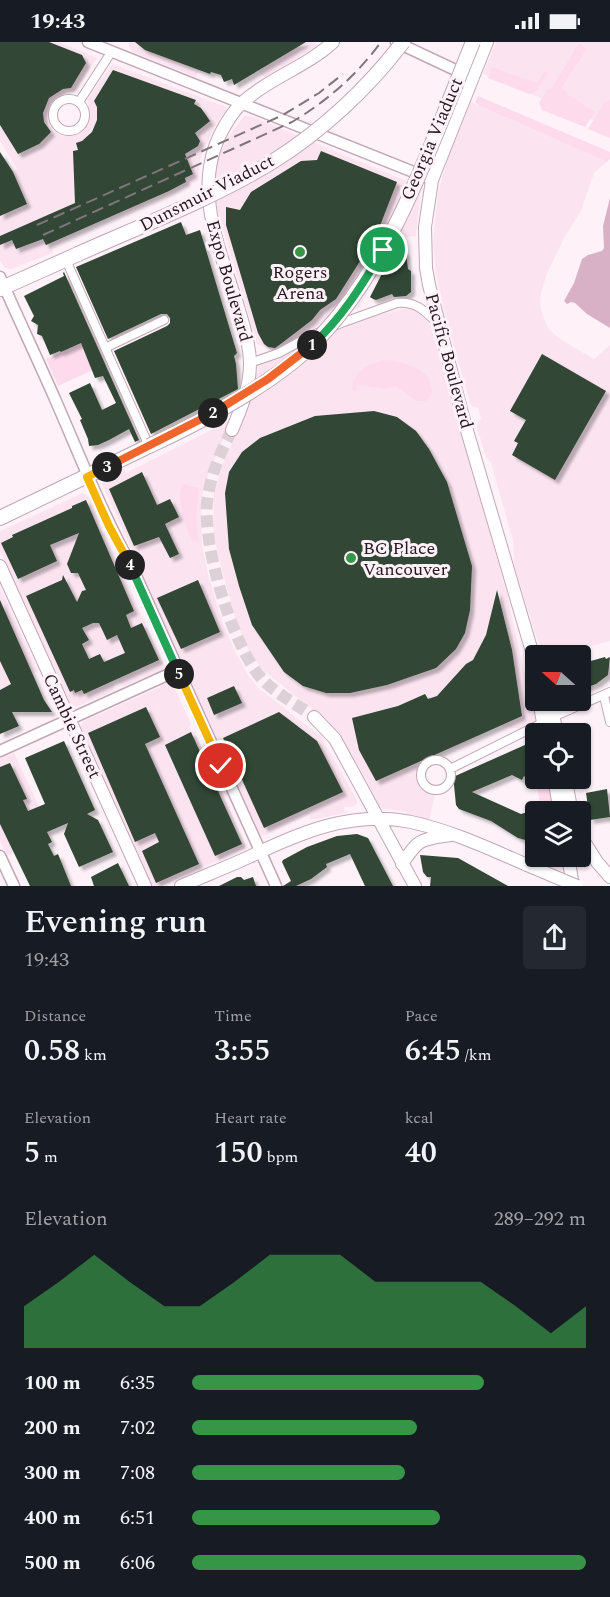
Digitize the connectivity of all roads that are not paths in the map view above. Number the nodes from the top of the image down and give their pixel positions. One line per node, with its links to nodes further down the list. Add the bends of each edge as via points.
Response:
1 (88, 42): 7 (street)
2 (333, 42): 10 (main road, Expo Boulevard)
3 (395, 42): 8 (street)
4 (403, 42): 12 (main road, Dunsmuir Viaduct, bridge, via 389,61 303,141 228,186)
5 (473, 42): 19 (main road, Georgia Viaduct, bridge, via 392,232 365,280 336,319 320,338 268,379 221,408)
6 (487, 42): 8 (main road, Pacific Boulevard)
7 (116, 47): 9 (street); 10 (street)
8 (472, 78): 11 (main road, Pacific Boulevard)
9 (79, 102)
10 (242, 104): 11 (street); 17 (main road, Expo Boulevard, via 216,145 208,192 212,221)
11 (432, 180): 15 (main road, Pacific Boulevard, via 426,215 426,268)
12 (68, 262): 13 (main road, Dunsmuir Viaduct); 16 (street)
13 (1, 284): 20 (street)
14 (164, 320): 16 (street)
15 (441, 328): 17 (street, via 423,309 398,303); 23 (main road, Pacific Boulevard)
16 (105, 348): 19 (street)
17 (250, 363): 18 (main road, Expo Boulevard, via 243,403)
18 (232, 430)
19 (147, 442): 20 (main road, Georgia Viaduct)
20 (87, 477): 21 (main road, Georgia Viaduct); 24 (street)
21 (0, 518)
22 (0, 566): 27 (main road, Cambie Street)
23 (530, 645)
24 (178, 670): 27 (street); 35 (street)
25 (607, 694): 28 (street); 29 (street)
26 (314, 717): 33 (main road, via 335,739)
27 (69, 719): 31 (street); 42 (main road, Cambie Street)
28 (610, 722)
29 (558, 723)
30 (525, 732): 32 (street)
31 (0, 751)
32 (450, 769)
33 (377, 819): 34 (main road, via 411,822); 35 (main road, via 320,826); 38 (main road)
34 (454, 834): 38 (main road, via 419,841); 46 (main road, bridge)
35 (260, 851): 43 (main road); 44 (street)
36 (591, 854): 40 (main road)
37 (0, 856): 41 (street)
38 (402, 864): 45 (main road)
39 (571, 867): 46 (main road)
40 (610, 876)
41 (14, 886)
42 (145, 886)
43 (181, 886)
44 (276, 886)
45 (415, 886)
46 (575, 886)

